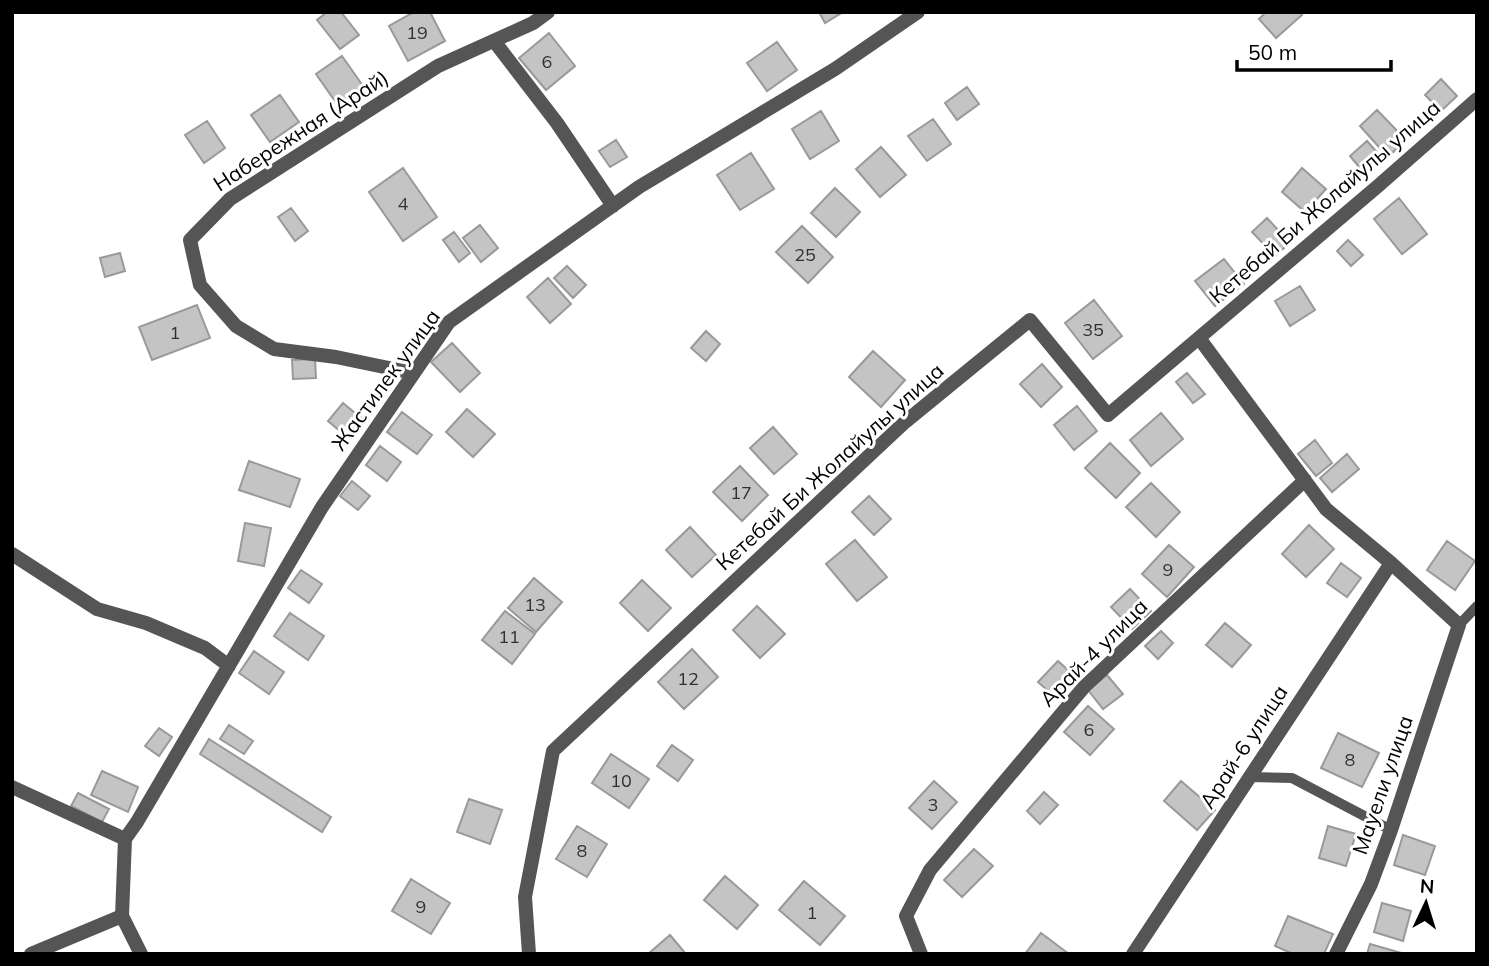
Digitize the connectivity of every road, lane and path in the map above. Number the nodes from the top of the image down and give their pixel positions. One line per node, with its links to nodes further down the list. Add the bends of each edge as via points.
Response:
1 (548, 12): 3 (street, Набережная (Арай))
2 (918, 12): 5 (street, Жастилек улица, via 835,69)
3 (494, 41): 5 (street); 7 (street, Набережная (Арай), via 438,66 230,199 190,240 200,285 236,326 274,349)
4 (1477, 99): 6 (street, Кетебай Би Жолайулы улица)
5 (613, 206): 7 (street, Жастилек улица, via 449,322)
6 (1199, 338): 8 (street); 21 (street, Кетебай Би Жолайулы улица, via 1108,415 1031,320 905,422 553,751 525,897)
7 (413, 373): 13 (street, Жастилек улица, via 322,507)
8 (1304, 480): 10 (street, via 1326,509); 22 (street, Арай-4 улица, via 1084,687 930,870 906,916)
9 (12, 554): 13 (street, via 97,609 205,648)
10 (1391, 562): 12 (street); 14 (street, Арай-6 улица)
11 (1477, 606): 12 (lane)
12 (1459, 625): 16 (street, Мауели улица)
13 (229, 666): 17 (street, Жастилек улица)
14 (1250, 777): 16 (lane, via 1292,778); 23 (street, Арай-6 улица)
15 (12, 787): 17 (street)
16 (1391, 830): 24 (street, Мауели улица, via 1371,884)
17 (125, 839): 18 (street)
18 (122, 916): 19 (street); 20 (street)
19 (31, 954)
20 (141, 954)
21 (529, 954)
22 (921, 954)
23 (1133, 954)
24 (1336, 954)

